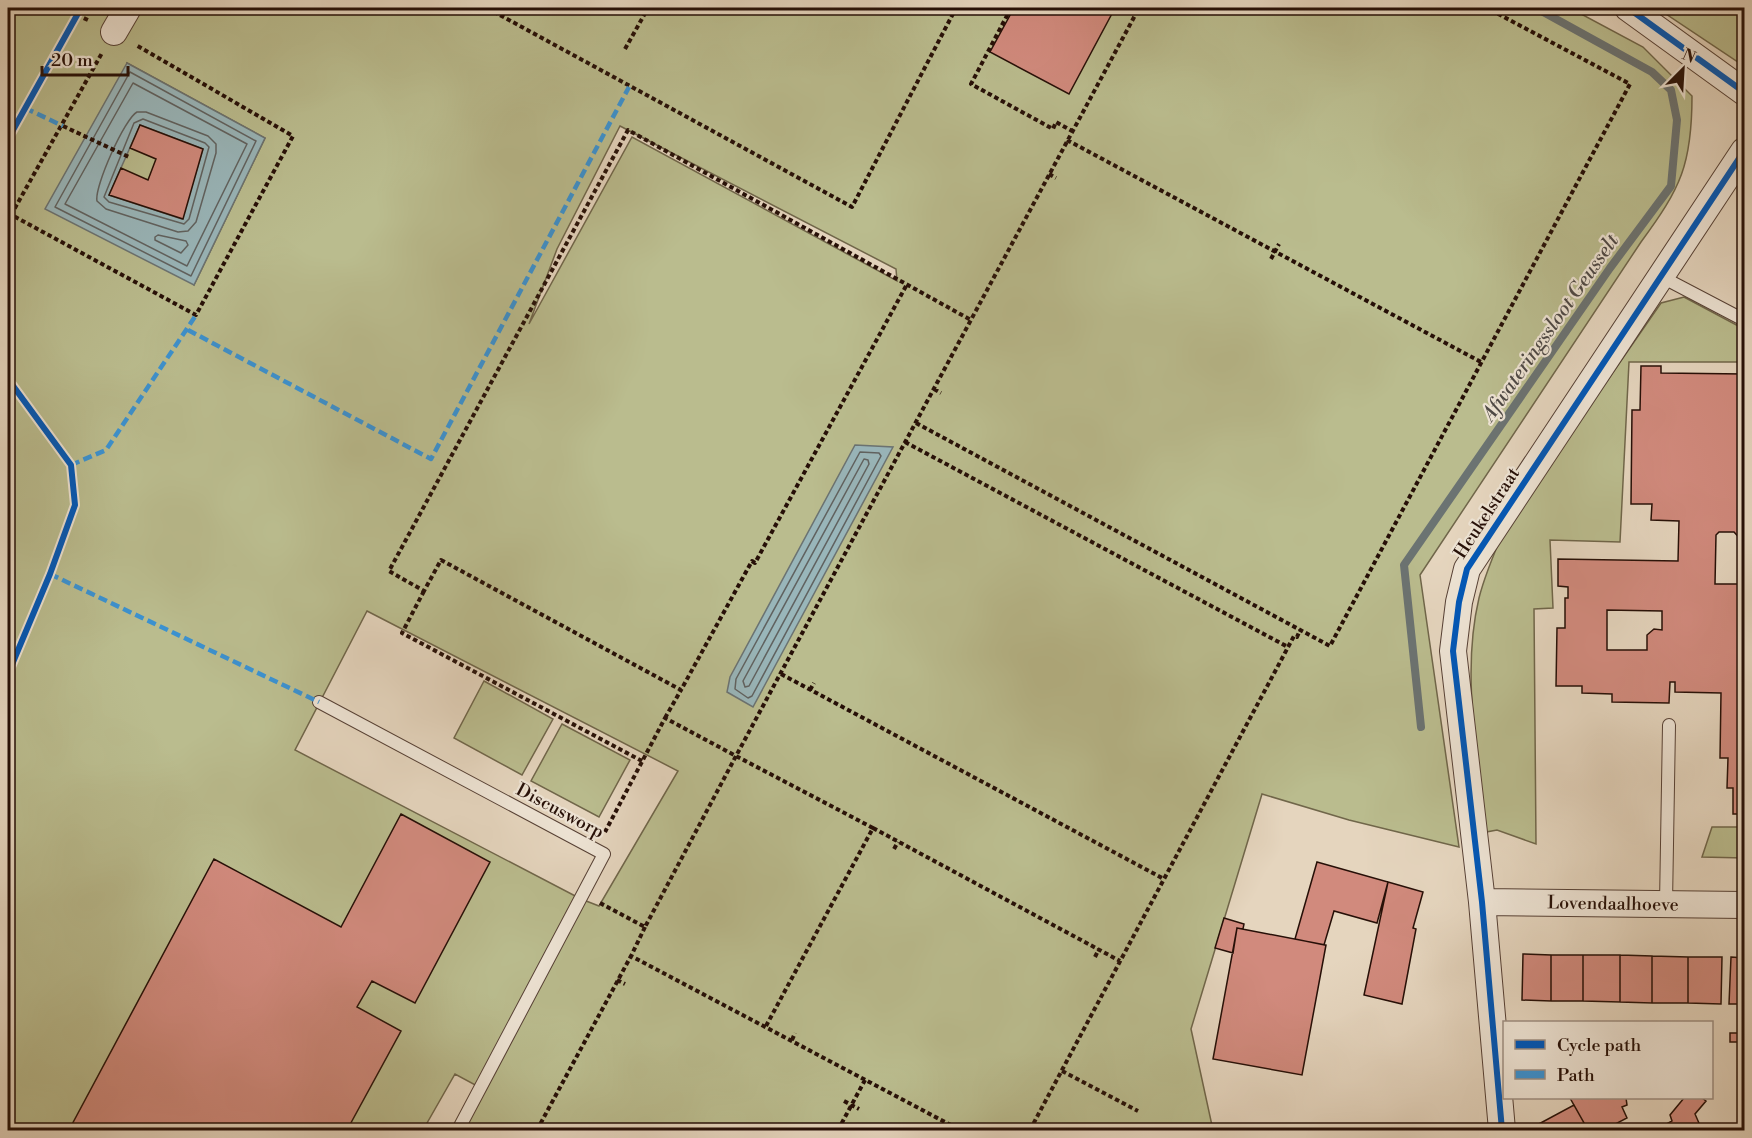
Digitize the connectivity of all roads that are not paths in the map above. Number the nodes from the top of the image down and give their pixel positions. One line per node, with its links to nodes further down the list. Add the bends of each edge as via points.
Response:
1 (128, 8): 3 (street)
2 (1628, 8): 4 (street)
3 (114, 32)
4 (1744, 92)
5 (1744, 151): 6 (street, Heukelstraat)
6 (1660, 276): 7 (lane); 10 (street, Heukelstraat, via 1467,569 1453,651)
7 (1744, 320)
8 (319, 702): 13 (lane, Discusworp, via 604,854)
9 (1669, 725): 11 (lane)
10 (1482, 902): 11 (street, Lovendaalhoeve); 14 (street, Heukelstraat)
11 (1666, 904): 12 (street, Lovendaalhoeve)
12 (1744, 905)
13 (458, 1131)
14 (1502, 1131)

